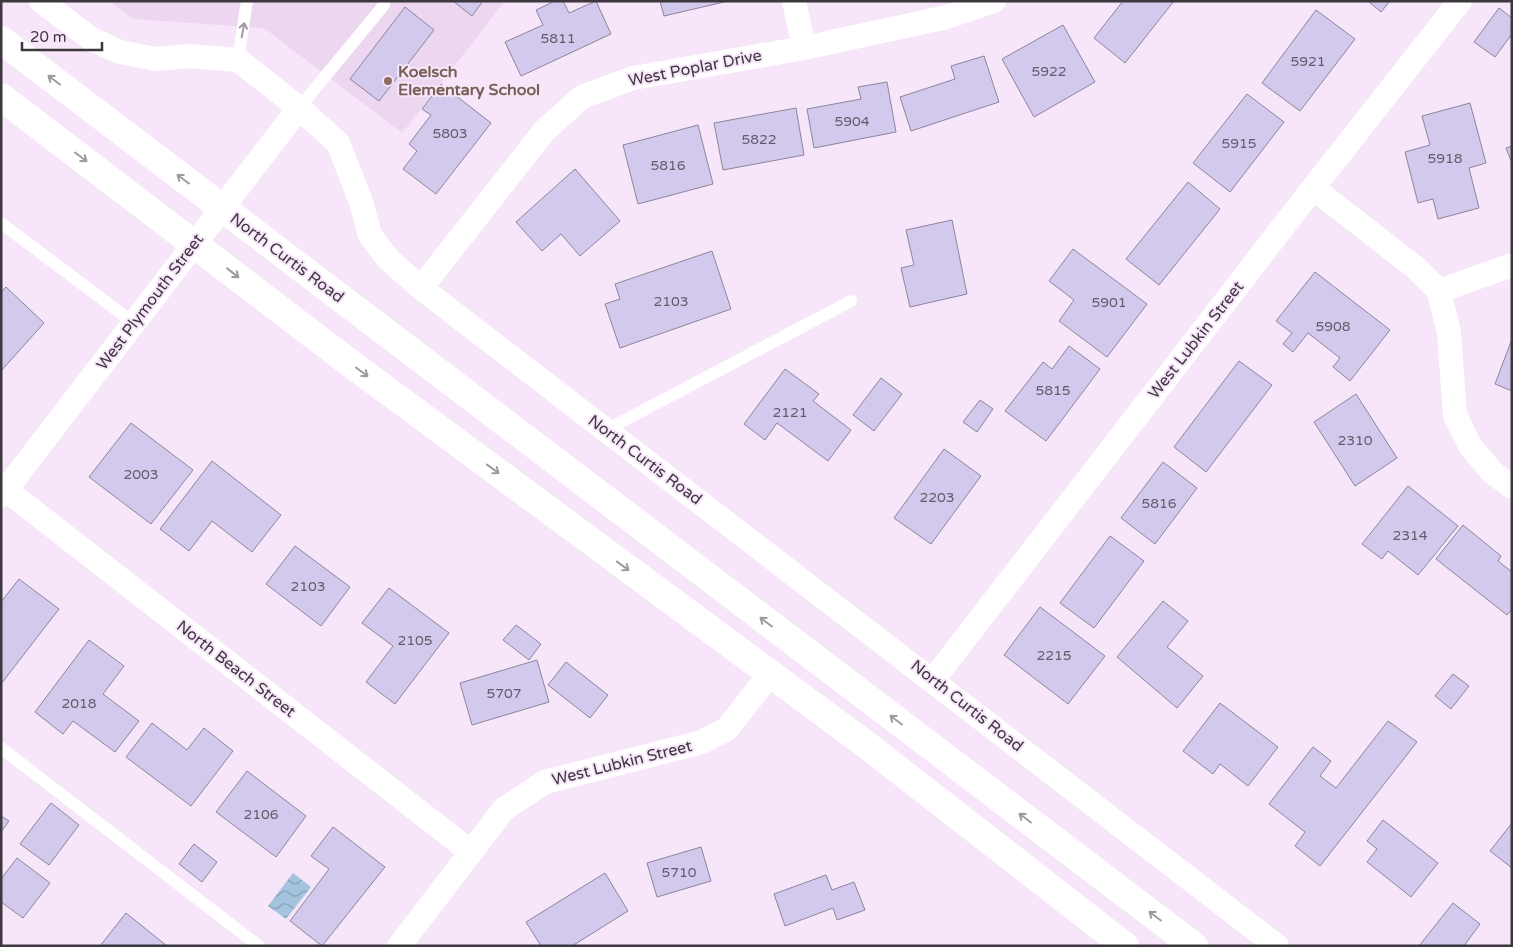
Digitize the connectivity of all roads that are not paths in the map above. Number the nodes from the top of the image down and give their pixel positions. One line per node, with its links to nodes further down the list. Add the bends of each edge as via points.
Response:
1 (41, 1): 9 (street, via 92,39 120,52 156,60 190,56)
2 (247, 1): 9 (lane, one-way to 2)
3 (794, 1): 8 (street)
4 (994, 1): 8 (street, West Poplar Drive, via 947,17)
5 (1460, 1): 12 (street, West Lubkin Street)
6 (384, 5): 11 (lane)
7 (1, 40): 13 (main road, North Curtis Road, one-way to 7)
8 (804, 48): 17 (street, West Poplar Drive, via 633,78 582,97 545,130)
9 (238, 60): 11 (street, North Curtis Road)
10 (1, 97): 15 (main road, one-way to 15)
11 (298, 108): 13 (street, West Plymouth Street); 17 (street, North Curtis Road, via 338,144 362,202 370,235 388,258)
12 (1313, 188): 18 (street, via 1416,268); 25 (street, West Lubkin Street)
13 (222, 208): 15 (street, West Plymouth Street); 31 (main road, North Curtis Road, one-way to 13)
14 (1, 223): 20 (lane)
15 (195, 243): 20 (street, West Plymouth Street); 24 (main road, one-way to 24, via 354,366)
16 (1512, 265): 18 (street)
17 (421, 288): 21 (street, North Curtis Road)
18 (1439, 291): 22 (street, via 1449,332 1455,415 1470,446 1492,472)
19 (851, 301): 21 (lane)
20 (134, 323): 23 (street, West Plymouth Street)
21 (606, 430): 25 (street, North Curtis Road)
22 (1512, 487)
23 (3, 490): 27 (street, North Beach Street)
24 (770, 674): 27 (street, West Lubkin Street, via 727,729 702,742 545,782 504,809); 30 (main road)
25 (933, 680): 32 (street, North Curtis Road)
26 (1, 748): 28 (lane)
27 (471, 852): 29 (street, West Lubkin Street)
28 (259, 946)
29 (399, 946)
30 (1125, 946)
31 (1194, 946)
32 (1277, 946)

